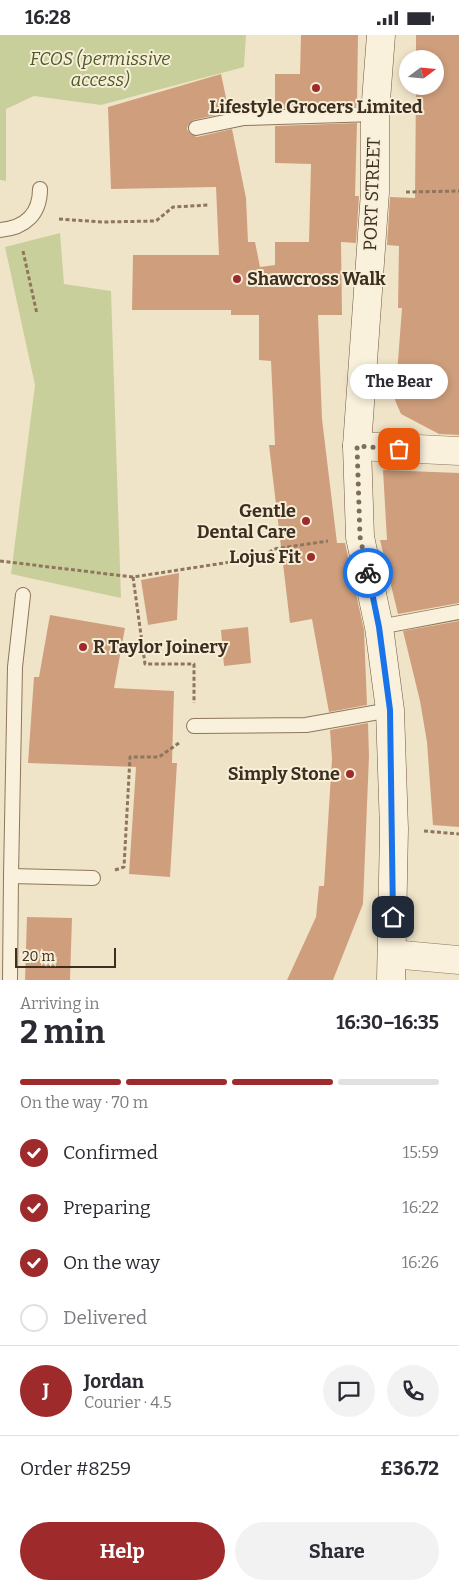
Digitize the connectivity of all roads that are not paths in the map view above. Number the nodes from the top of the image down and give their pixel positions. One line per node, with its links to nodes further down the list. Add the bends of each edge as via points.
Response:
1 (381, 35): 2 (main road, PORT STREET)
2 (375, 114): 3 (lane, via 244,118); 6 (main road, PORT STREET, via 375,192)
3 (196, 128)
4 (40, 189): 5 (lane, via 40,204 33,216)
5 (0, 230)
6 (357, 446): 7 (main road); 10 (main road, PORT STREET, via 360,537)
7 (459, 451)
8 (23, 595): 13 (lane, via 15,667)
9 (459, 612): 10 (lane)
10 (379, 627): 11 (main road, PORT STREET)
11 (390, 710): 12 (lane, via 306,725); 16 (main road, PORT STREET, via 394,829)
12 (194, 726)
13 (11, 876): 14 (lane); 17 (lane)
14 (93, 878)
15 (459, 960): 16 (main road)
16 (391, 967)
17 (10, 980)

